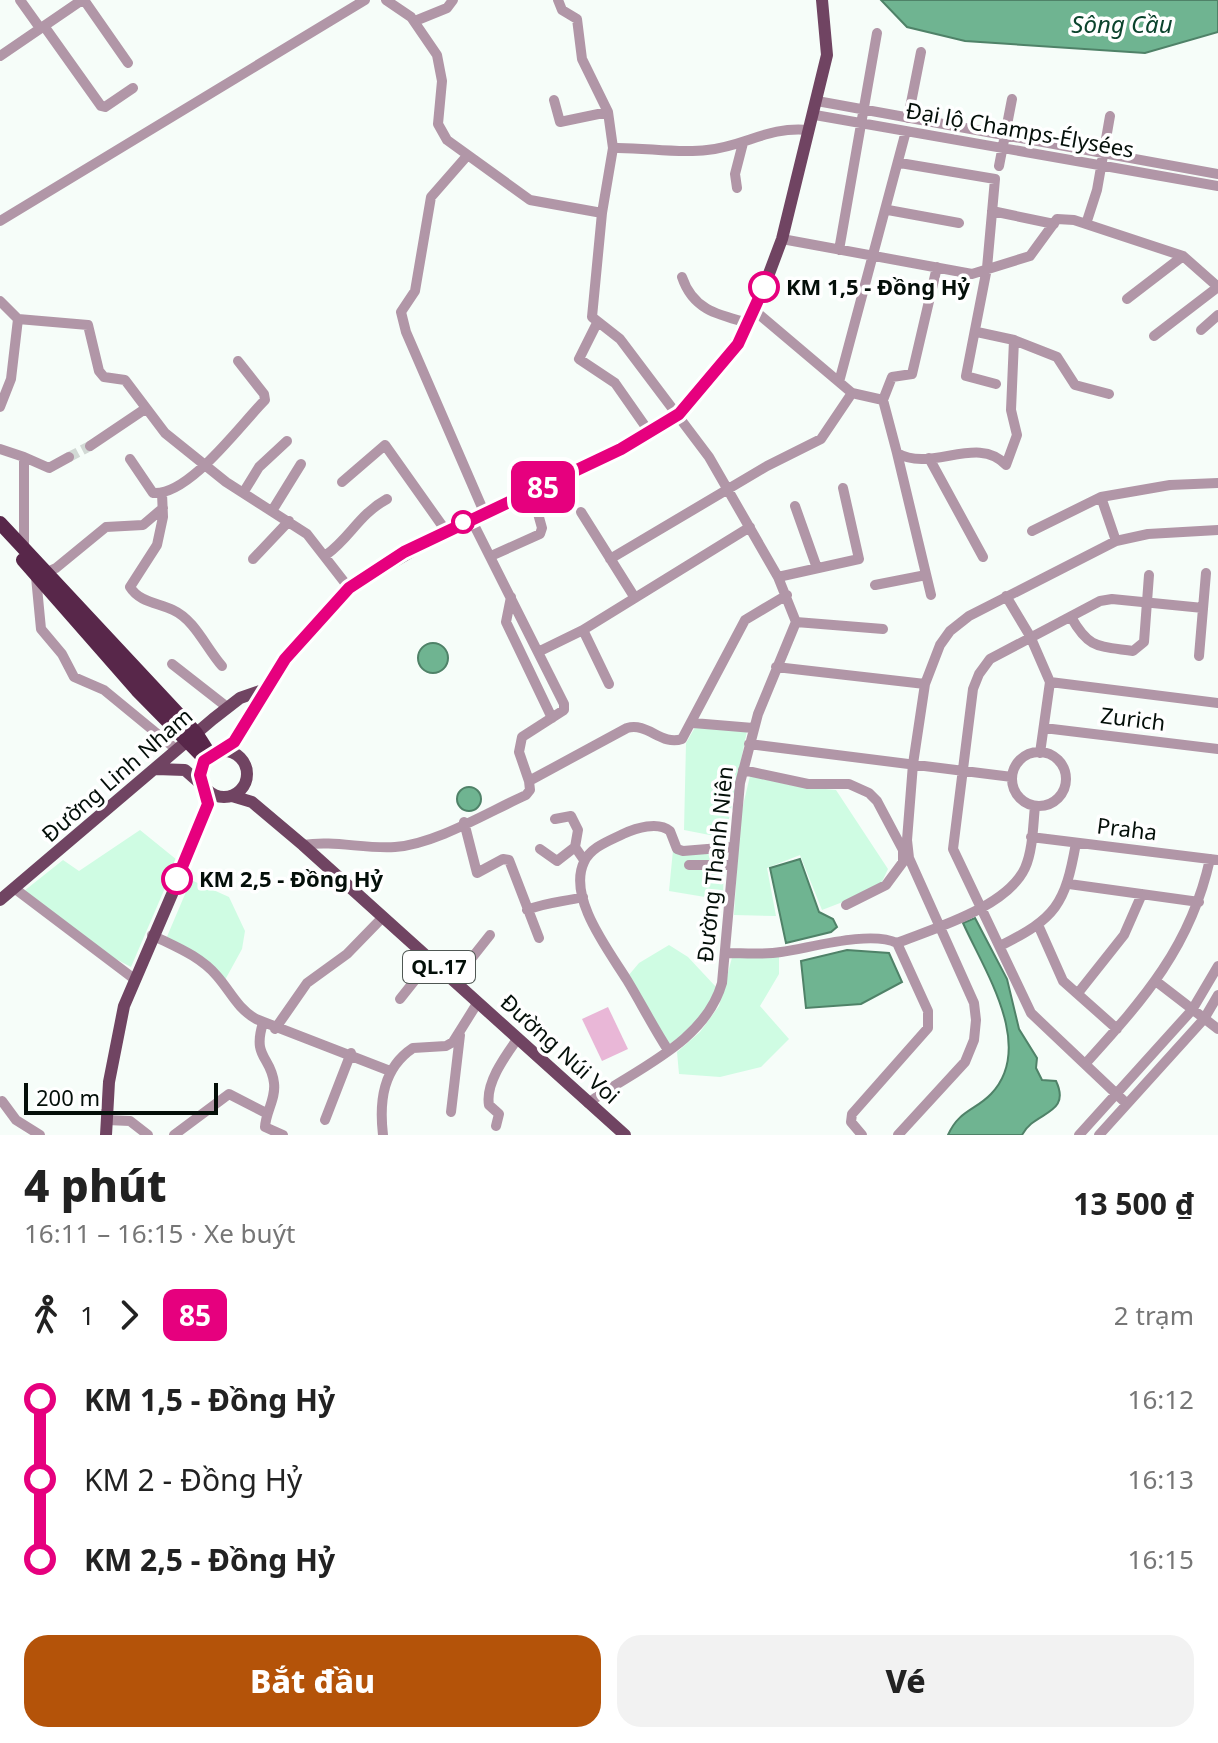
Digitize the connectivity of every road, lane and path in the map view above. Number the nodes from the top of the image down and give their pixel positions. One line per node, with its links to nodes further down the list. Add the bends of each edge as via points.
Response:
1 (20, 0): 9 (street)
2 (83, 0): 9 (street); 13 (street)
3 (365, 0): 39 (street)
4 (386, 0): 8 (street)
5 (453, 0): 8 (street, via 447,8)
6 (558, 0): 19 (street, via 562,10 577,19 582,59)
7 (822, 0): 17 (main road, via 827,55)
8 (415, 21): 29 (street, via 441,68 441,132)
9 (42, 27): 12 (street); 14 (street, via 101,106)
10 (877, 33): 18 (street)
11 (921, 52): 21 (street)
12 (0, 56)
13 (128, 63)
14 (133, 88)
15 (1012, 99): 25 (street)
16 (554, 100): 19 (street, via 560,122)
17 (816, 108): 18 (street, Đại lộ Champs-Élysées); 22 (street, Đại lộ Champs-Élysées); 23 (main road)
18 (864, 110): 21 (street, Đại lộ Champs-Élysées); 22 (street)
19 (608, 112): 28 (street)
20 (1110, 116): 30 (street)
21 (908, 118): 25 (street, Đại lộ Champs-Élysées)
22 (861, 123): 24 (street, Đại lộ Champs-Élysées); 44 (street)
23 (809, 130): 26 (street, via 783,127); 43 (main road)
24 (906, 131): 27 (street, Đại lộ Champs-Élysées); 31 (street)
25 (1005, 135): 27 (street); 30 (street, Đại lộ Champs-Élysées)
26 (743, 143): 28 (street, via 696,151); 35 (street)
27 (1003, 147): 30 (street, Đại lộ Champs-Élysées); 32 (street)
28 (613, 148): 38 (street)
29 (466, 157): 38 (street, via 530,200); 94 (street, via 431,197 415,291 401,312)
30 (1103, 159): 33 (street, Đại lộ Champs-Élysées); 34 (street, Đại lộ Champs-Élysées); 42 (street)
31 (900, 163): 36 (street); 37 (street, via 995,179)
32 (999, 166)
33 (1218, 174)
34 (1218, 186)
35 (737, 188)
36 (888, 210): 40 (street); 45 (street)
37 (992, 211): 41 (street); 48 (street)
38 (602, 213): 56 (street, via 591,311)
39 (0, 221)
40 (959, 223)
41 (1054, 224): 42 (street, via 1057,219); 48 (street, via 1030,256)
42 (1086, 224): 46 (street)
43 (782, 239): 44 (street); 53 (main road)
44 (839, 250): 45 (street)
45 (875, 256): 47 (street); 63 (street)
46 (1183, 256): 50 (street); 51 (street)
47 (937, 267): 48 (street, via 972,274); 67 (street, via 912,374 892,377)
48 (987, 268): 59 (street)
49 (682, 277): 57 (street, via 687,293 701,307)
50 (1218, 287): 60 (street)
51 (1127, 299)
52 (0, 301): 55 (street)
53 (755, 311): 57 (main road); 63 (street)
54 (1218, 315): 58 (street)
55 (18, 319): 68 (street, via 11,379); 69 (street, via 88,325 99,371 104,377 125,380)
56 (597, 323): 70 (street, via 620,339); 71 (street, via 579,359 615,383)
57 (749, 323): 70 (main road, via 722,365)
58 (1201, 330)
59 (977, 332): 61 (street); 64 (street, via 966,376)
60 (1154, 336)
61 (1014, 340): 66 (street, via 1062,360 1075,385); 78 (street, via 1011,410 1017,435 1006,465 982,451)
62 (238, 361): 81 (street, via 266,397)
63 (839, 382): 65 (street)
64 (996, 384)
65 (852, 393): 67 (street); 85 (street, via 821,439)
66 (1109, 394)
67 (883, 400): 75 (street)
68 (0, 407)
69 (145, 409): 73 (street); 81 (street)
70 (679, 414): 71 (main road); 85 (street)
71 (650, 433): 86 (main road)
72 (287, 441): 88 (street, via 259,467)
73 (90, 446)
74 (0, 449): 76 (street)
75 (897, 453): 78 (street); 114 (street)
76 (24, 457): 77 (street, via 49,468); 105 (street)
77 (69, 457)
78 (929, 458): 108 (street)
79 (130, 459): 87 (street, via 153,493)
80 (301, 464): 93 (street)
81 (203, 465): 87 (street, via 180,487); 88 (street)
82 (342, 482): 101 (street, via 385,445)
83 (1218, 483): 89 (street)
84 (843, 488): 111 (street, via 859,559)
85 (728, 489): 99 (street); 110 (street)
86 (532, 492): 94 (main road); 107 (street, via 540,534)
87 (162, 493): 92 (street)
88 (243, 493): 93 (street)
89 (1101, 497): 102 (street); 104 (street)
90 (387, 499): 106 (street, via 364,512 344,542)
91 (795, 506): 111 (street)
92 (163, 508): 113 (street, via 143,525 106,527); 134 (street, via 157,545 130,587 135,595 190,622)
93 (272, 511): 97 (street)
94 (484, 512): 96 (main road)
95 (581, 512): 110 (street)
96 (471, 519): 101 (main road); 107 (street)
97 (289, 521): 106 (street); 109 (street)
98 (0, 523): 105 (highway)
99 (750, 527): 116 (street); 123 (street)
100 (1218, 530): 104 (street)
101 (446, 531): 118 (main road)
102 (1032, 531)
103 (0, 537): 113 (highway)
104 (1116, 541): 121 (street)
105 (24, 548): 113 (highway)
106 (326, 555): 118 (street)
107 (491, 556): 122 (street)
108 (983, 557)
109 (253, 559)
110 (610, 559): 123 (street)
111 (817, 568): 116 (street)
112 (1206, 573): 125 (street)
113 (42, 574): 147 (highway, via 137,690); 147 (street, via 41,629 74,677)
114 (926, 575): 117 (street); 120 (street)
115 (1149, 575): 124 (street)
116 (778, 577): 119 (street)
117 (875, 585)
118 (349, 588): 139 (main road, via 308,630)
119 (787, 595): 127 (street); 144 (street, via 745,620)
120 (931, 595)
121 (1006, 596): 130 (street); 138 (street, via 950,631)
122 (511, 597): 131 (street); 143 (street, via 506,622)
123 (635, 598): 129 (street)
124 (1147, 603): 125 (street); 126 (street, via 1112,599); 126 (street, via 1144,642 1133,651 1094,645)
125 (1203, 608): 132 (street)
126 (1071, 617): 130 (street)
127 (796, 622): 128 (street); 135 (street, Đường Thanh Niên)
128 (883, 629)
129 (583, 630): 131 (street); 137 (street)
130 (1030, 636): 136 (street); 155 (street, via 990,659 979,674)
131 (538, 652): 143 (street, via 564,704)
132 (1199, 656)
133 (172, 664): 141 (street)
134 (222, 666)
135 (776, 667): 138 (street); 145 (street, Đường Thanh Niên)
136 (1050, 682): 140 (street); 146 (street)
137 (609, 684)
138 (925, 684): 152 (street)
139 (266, 689): 141 (main road, Đường Linh Nham); 142 (main road)
140 (1218, 703)
141 (227, 707): 147 (main road, Đường Linh Nham)
142 (252, 716): 151 (main road, via 234,742); 156 (main road, via 242,746)
143 (552, 718): 158 (street, via 522,737 519,752)
144 (693, 723): 145 (street); 158 (street, via 676,741 644,727 627,728)
145 (753, 728): 148 (street, Đường Thanh Niên)
146 (1044, 728): 149 (street, Zurich); 150 (street)
147 (187, 741): 151 (highway); 153 (main road, Đường Linh Nham)
148 (749, 744): 152 (street); 154 (street, Đường Thanh Niên)
149 (1218, 749)
150 (1040, 753): 157 (street, via 1018,762); 162 (street, via 1057,759 1065,784 1051,803)
151 (209, 754): 153 (main road, via 179,757); 156 (main road, via 234,753); 159 (main road, via 200,772)
152 (913, 764): 155 (street); 186 (street, via 909,858)
153 (156, 769): 159 (main road, QL.17, via 185,770); 177 (main road, Đường Linh Nham)
154 (743, 770): 170 (street, Đường Thanh Niên); 182 (street, via 808,784 849,784 877,801 903,850 903,862 886,885)
155 (963, 771): 157 (street); 183 (street, via 953,849)
156 (247, 773): 160 (main road, via 242,788); 161 (main road)
157 (1012, 777): 162 (street, via 1020,799)
158 (529, 781): 164 (street, via 526,795)
159 (204, 786): 160 (main road, QL.17, via 216,796); 166 (main road, via 208,804)
160 (231, 796): 161 (main road, Đường Núi Voi / QL.17); 166 (main road, via 214,807)
161 (252, 802): 168 (main road, Đường Núi Voi / QL.17)
162 (1035, 806): 165 (street)
163 (555, 819): 169 (street, via 571,816 578,830)
164 (464, 822): 168 (street, via 417,844); 184 (street, via 474,871 481,873 509,860)
165 (1031, 837): 167 (street, Praha); 183 (street, via 1027,865 1016,884)
166 (194, 843): 188 (main road)
167 (1076, 843): 172 (street, Praha); 176 (street)
168 (303, 845): 185 (main road, Đường Núi Voi / QL.17)
169 (575, 847): 171 (street, via 557,861); 173 (street)
170 (732, 847): 173 (street, via 683,851 670,831 658,826 629,831); 175 (street, Đường Thanh Niên)
171 (540, 849)
172 (1214, 859): 181 (street)
173 (584, 860): 179 (street)
174 (689, 865): 175 (street)
175 (731, 865): 193 (street, Đường Thanh Niên)
176 (1069, 884): 178 (street); 187 (street)
177 (14, 888): 180 (main road, Đường Linh Nham); 197 (street)
178 (1142, 894): 181 (street); 199 (street, via 1124,935)
179 (583, 897): 184 (street, via 552,900); 211 (street, via 594,927)
180 (0, 900)
181 (1199, 902): 198 (street)
182 (846, 905)
183 (982, 907): 186 (street); 192 (street)
184 (527, 910): 190 (street)
185 (382, 918): 194 (main road, Đường Núi Voi / QL.17); 206 (street, via 347,954 307,983)
186 (939, 926): 191 (street); 233 (street, via 974,1003 974,1040 952,1079)
187 (1039, 927): 192 (street); 199 (street, via 1063,981)
188 (152, 935): 197 (main road); 205 (street, via 194,955 241,1009)
189 (490, 935): 196 (street)
190 (539, 938)
191 (897, 943): 193 (street, via 823,942 781,952); 232 (street, via 928,1011 928,1028 852,1114 851,1122)
192 (1000, 946): 213 (street, via 1031,1013)
193 (725, 953): 211 (street, Đường Thanh Niên, via 712,1012)
194 (431, 960): 196 (main road, Đường Núi Voi / QL.17); 201 (street)
195 (1218, 966): 203 (street)
196 (461, 971): 202 (main road, Đường Núi Voi / QL.17)
197 (133, 978): 221 (main road, via 118,1033)
198 (1157, 982): 203 (street); 207 (street)
199 (1078, 993): 207 (street)
200 (1218, 995): 204 (street)
201 (400, 999)
202 (478, 1002): 209 (street); 210 (main road, Đường Núi Voi / QL.17)
203 (1192, 1010): 204 (street); 215 (street)
204 (1204, 1019): 208 (street); 218 (street)
205 (263, 1023): 206 (street); 220 (street, via 259,1051 274,1081)
206 (275, 1029): 212 (street)
207 (1117, 1029): 213 (street)
208 (1218, 1029)
209 (460, 1034): 214 (street, via 446,1046 413,1048); 219 (street)
210 (518, 1038): 217 (main road, Đường Núi Voi / QL.17); 223 (street, via 501,1062 488,1096 499,1114)
211 (668, 1050): 217 (street, Đường Thanh Niên)
212 (351, 1053): 214 (street); 222 (street)
213 (1086, 1063): 215 (street)
214 (390, 1071): 230 (street, via 383,1094)
215 (1117, 1094): 218 (street); 234 (street)
216 (2, 1101): 224 (street, via 16,1120)
217 (588, 1103): 231 (main road, Đường Núi Voi / QL.17)
218 (1127, 1104): 235 (street)
219 (451, 1112)
220 (266, 1113): 228 (street, via 229,1094); 229 (street, via 265,1127)
221 (107, 1120): 226 (main road); 227 (street, via 130,1121)
222 (325, 1120)
223 (496, 1126)
224 (37, 1132): 225 (street)
225 (21, 1135)
226 (106, 1135)
227 (148, 1135)
228 (174, 1135)
229 (283, 1135)
230 (383, 1135)
231 (625, 1135)
232 (862, 1135)
233 (898, 1135)
234 (1079, 1135)
235 (1099, 1135)

